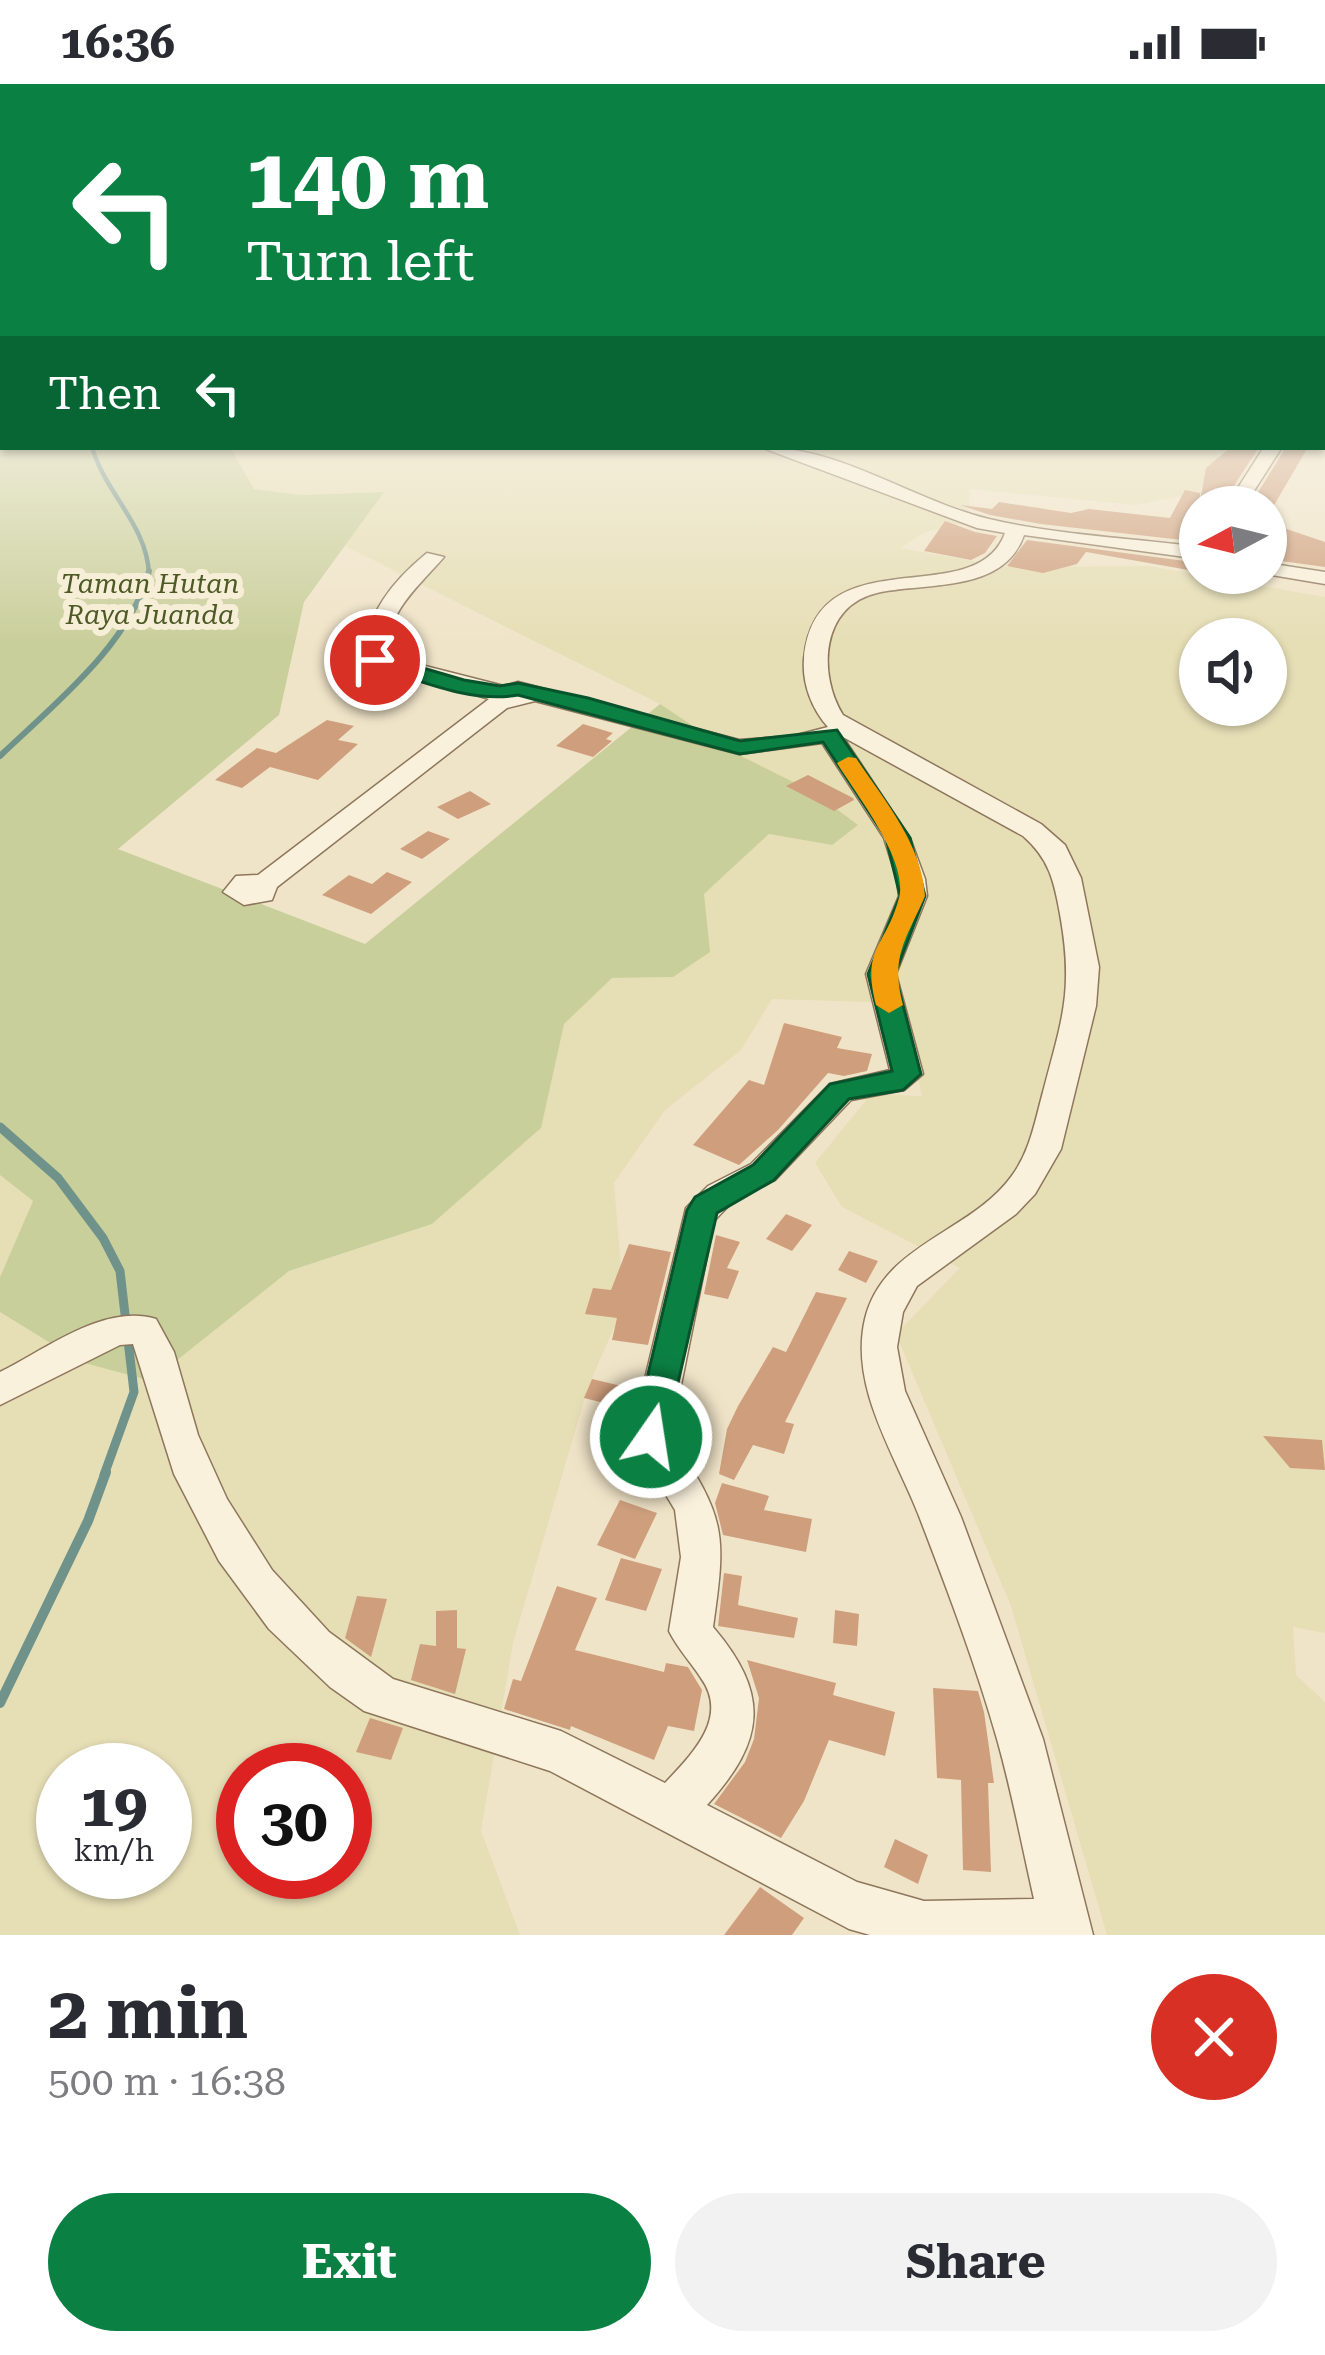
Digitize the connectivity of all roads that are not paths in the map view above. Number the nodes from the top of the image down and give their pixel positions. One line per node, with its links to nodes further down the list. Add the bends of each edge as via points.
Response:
1 (846, 470): 2 (street, via 974,521)
2 (1016, 529): 3 (street); 8 (street, via 1006,557 988,568 866,588 826,619 812,661)
3 (1179, 550)
4 (434, 556): 7 (street, via 404,583 380,622 375,660)
5 (1287, 572): 6 (street)
6 (1325, 578)
7 (510, 695): 8 (street, via 588,704 740,747); 9 (street)
8 (838, 732): 11 (street, via 898,838 911,879 913,896 881,974 907,1074 841,1091 764,1172 720,1194 698,1217 651,1437 694,1502 702,1557 691,1631 727,1679 735,1722 727,1745); 12 (street, via 1032,830 1056,851 1081,937 1081,1006 1035,1166 1004,1205 904,1277 878,1347 886,1391 1020,1739)
9 (264, 884)
10 (0, 1390): 11 (street, via 114,1331 143,1329 190,1469 292,1629 380,1696 561,1753)
11 (669, 1812): 12 (street, via 849,1904 924,1926)
12 (1066, 1929)

